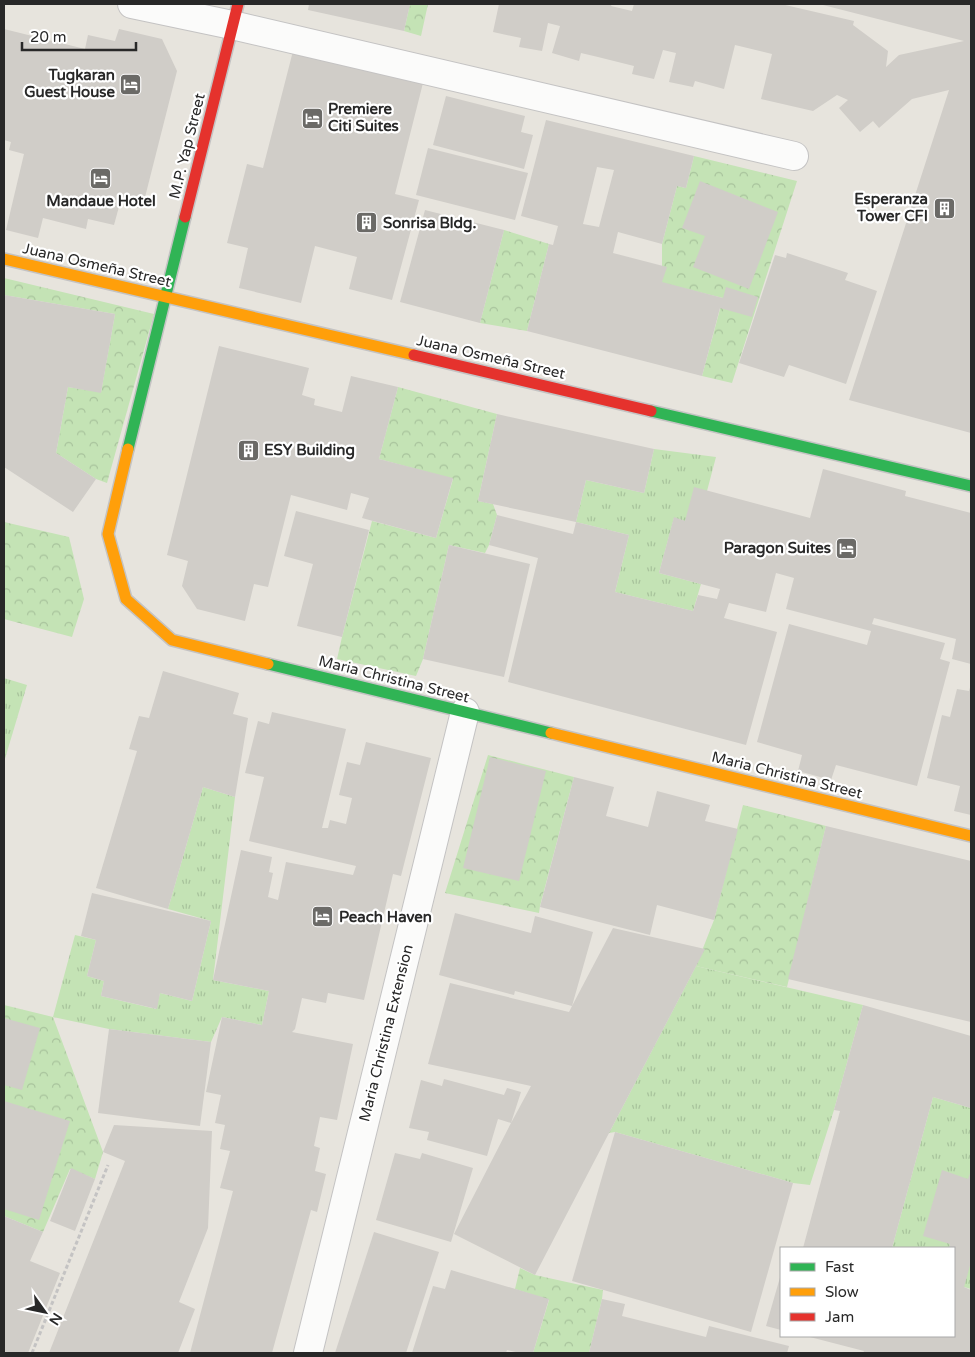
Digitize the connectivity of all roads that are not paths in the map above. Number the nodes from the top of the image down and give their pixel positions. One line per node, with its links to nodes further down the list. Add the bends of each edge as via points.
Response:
1 (132, 4): 2 (street)
2 (235, 14): 3 (street); 5 (street, M.P. Yap Street)
3 (794, 156)
4 (4, 259): 5 (street, Juana Osmeña Street)
5 (165, 296): 6 (street, Juana Osmeña Street); 7 (street, Maria Christina Street, via 108,534 126,599 172,640)
6 (971, 486)
7 (465, 712): 8 (street, Maria Christina Street); 9 (street, Maria Christina Extension)
8 (971, 836)
9 (308, 1353)

